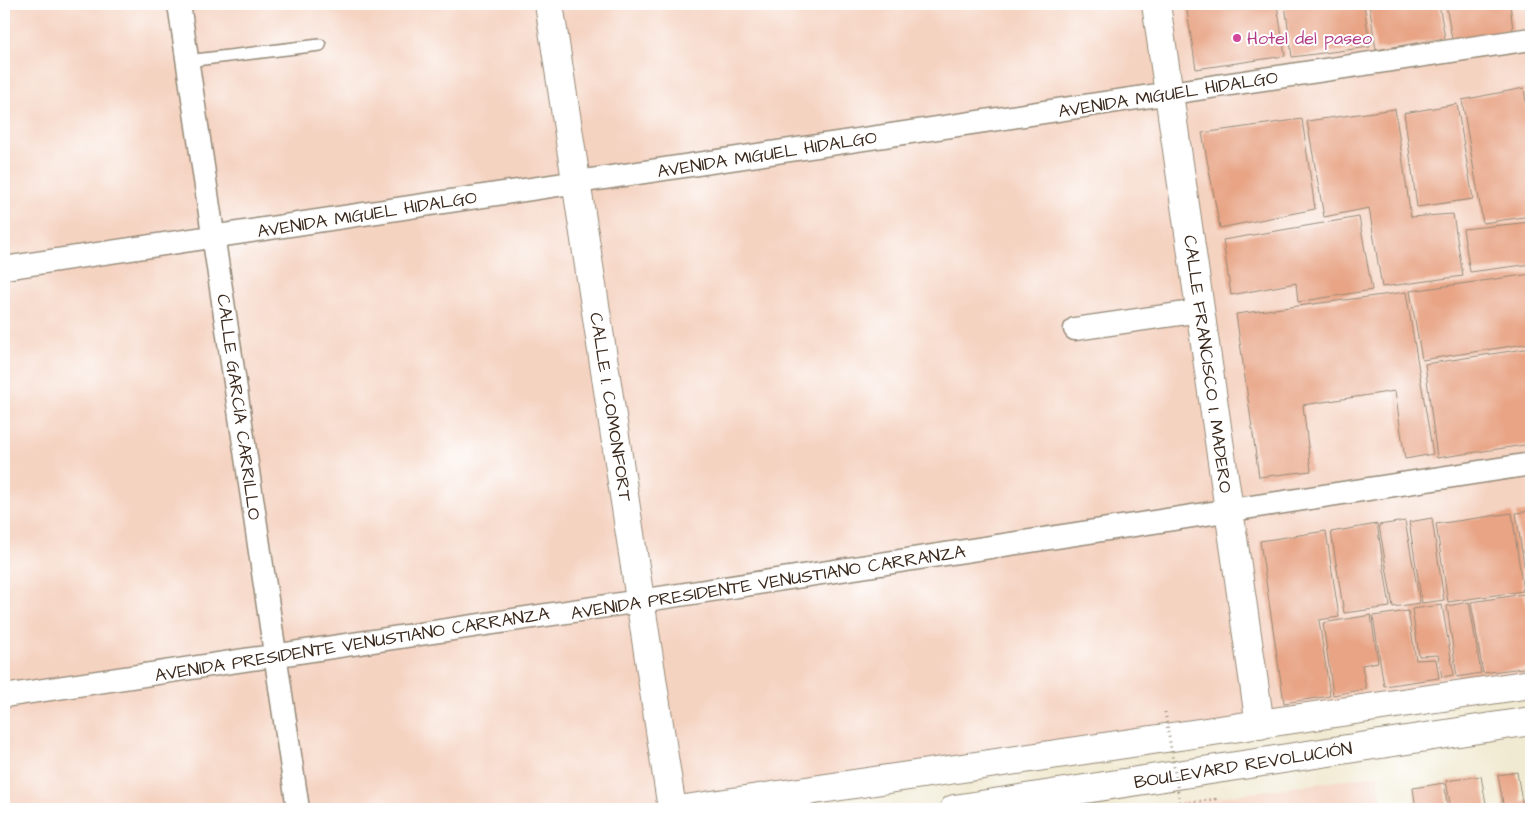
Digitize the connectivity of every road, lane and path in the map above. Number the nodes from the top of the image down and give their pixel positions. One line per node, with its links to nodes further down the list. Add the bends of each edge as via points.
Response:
1 (179, 4): 6 (street, CALLE GARCÍA CARRILLO)
2 (549, 4): 8 (main road, CALLE I. COMONFORT)
3 (1156, 4): 7 (main road, CALLE FRANCISCO I. MADERO)
4 (1531, 39): 7 (street, AVENIDA MIGUEL HIDALGO)
5 (320, 46): 6 (lane)
6 (187, 61): 9 (street, CALLE GARCÍA CARRILLO)
7 (1169, 94): 8 (street, AVENIDA MIGUEL HIDALGO); 11 (main road, CALLE FRANCISCO I. MADERO)
8 (577, 182): 9 (street, AVENIDA MIGUEL HIDALGO); 15 (main road, CALLE I. COMONFORT)
9 (213, 237): 10 (street, AVENIDA MIGUEL HIDALGO); 16 (street, CALLE GARCÍA CARRILLO)
10 (4, 268)
11 (1200, 311): 12 (street); 14 (main road, CALLE FRANCISCO I. MADERO)
12 (1074, 329)
13 (1531, 464): 14 (street, AVENIDA PRESIDENTE VENUSTIANO CARRANZA)
14 (1229, 510): 15 (street, AVENIDA PRESIDENTE VENUSTIANO CARRANZA); 21 (main road, CALLE FRANCISCO I. MADERO)
15 (640, 601): 16 (street, AVENIDA PRESIDENTE VENUSTIANO CARRANZA); 25 (main road, CALLE I. COMONFORT)
16 (276, 656): 18 (street, AVENIDA PRESIDENTE VENUSTIANO CARRANZA); 24 (street, CALLE GARCÍA CARRILLO)
17 (1531, 684): 21 (main road)
18 (4, 696)
19 (1165, 712): 22 (path, bridge, via 1180,804)
20 (1531, 721): 23 (main road, BOULEVARD REVOLUCIÓN)
21 (1260, 724): 26 (main road)
22 (1215, 799)
23 (1044, 803): 27 (main road, BOULEVARD REVOLUCIÓN)
24 (298, 809)
25 (672, 809)
26 (686, 809)
27 (954, 809)

